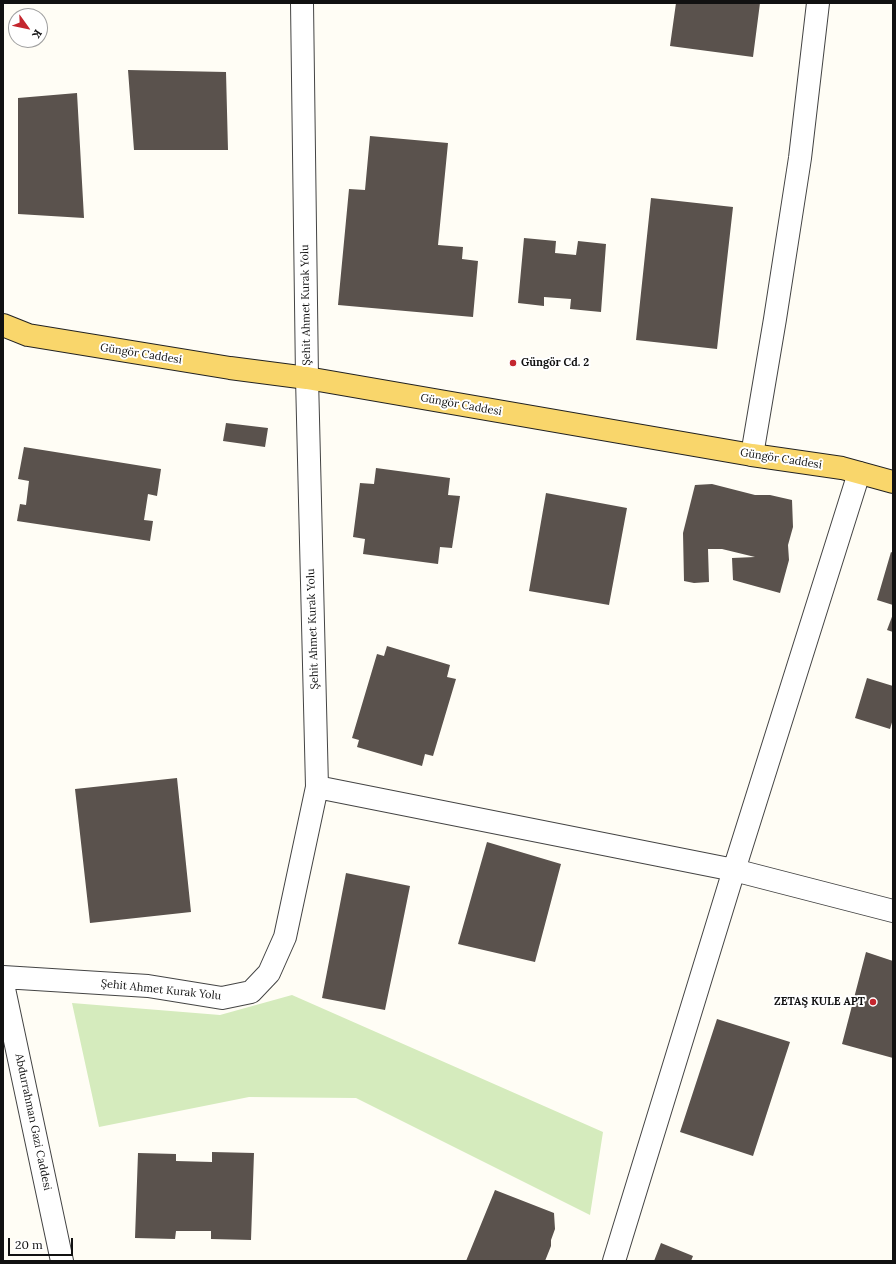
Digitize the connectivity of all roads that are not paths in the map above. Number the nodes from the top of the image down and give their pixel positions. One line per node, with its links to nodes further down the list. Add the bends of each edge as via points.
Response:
1 (302, 3): 6 (street, Şehit Ahmet Kurak Yolu)
2 (818, 3): 7 (street, via 798,165)
3 (3, 325): 4 (main road, Güngör Caddesi)
4 (28, 335): 5 (main road, Güngör Caddesi); 6 (main road, Güngör Caddesi)
5 (3, 340)
6 (307, 378): 7 (main road, Güngör Caddesi); 10 (street, Şehit Ahmet Kurak Yolu)
7 (752, 455): 8 (main road, Güngör Caddesi, via 842,468)
8 (859, 473): 9 (main road, Güngör Caddesi); 11 (street)
9 (893, 482)
10 (317, 787): 11 (street); 13 (street, Şehit Ahmet Kurak Yolu, via 285,937 269,973 251,992 222,998 148,986)
11 (734, 870): 12 (street); 16 (street)
12 (893, 911)
13 (3, 977)
14 (3, 984): 15 (street, Abdurrahman Gazi Caddesi)
15 (62, 1261)
16 (614, 1261)

